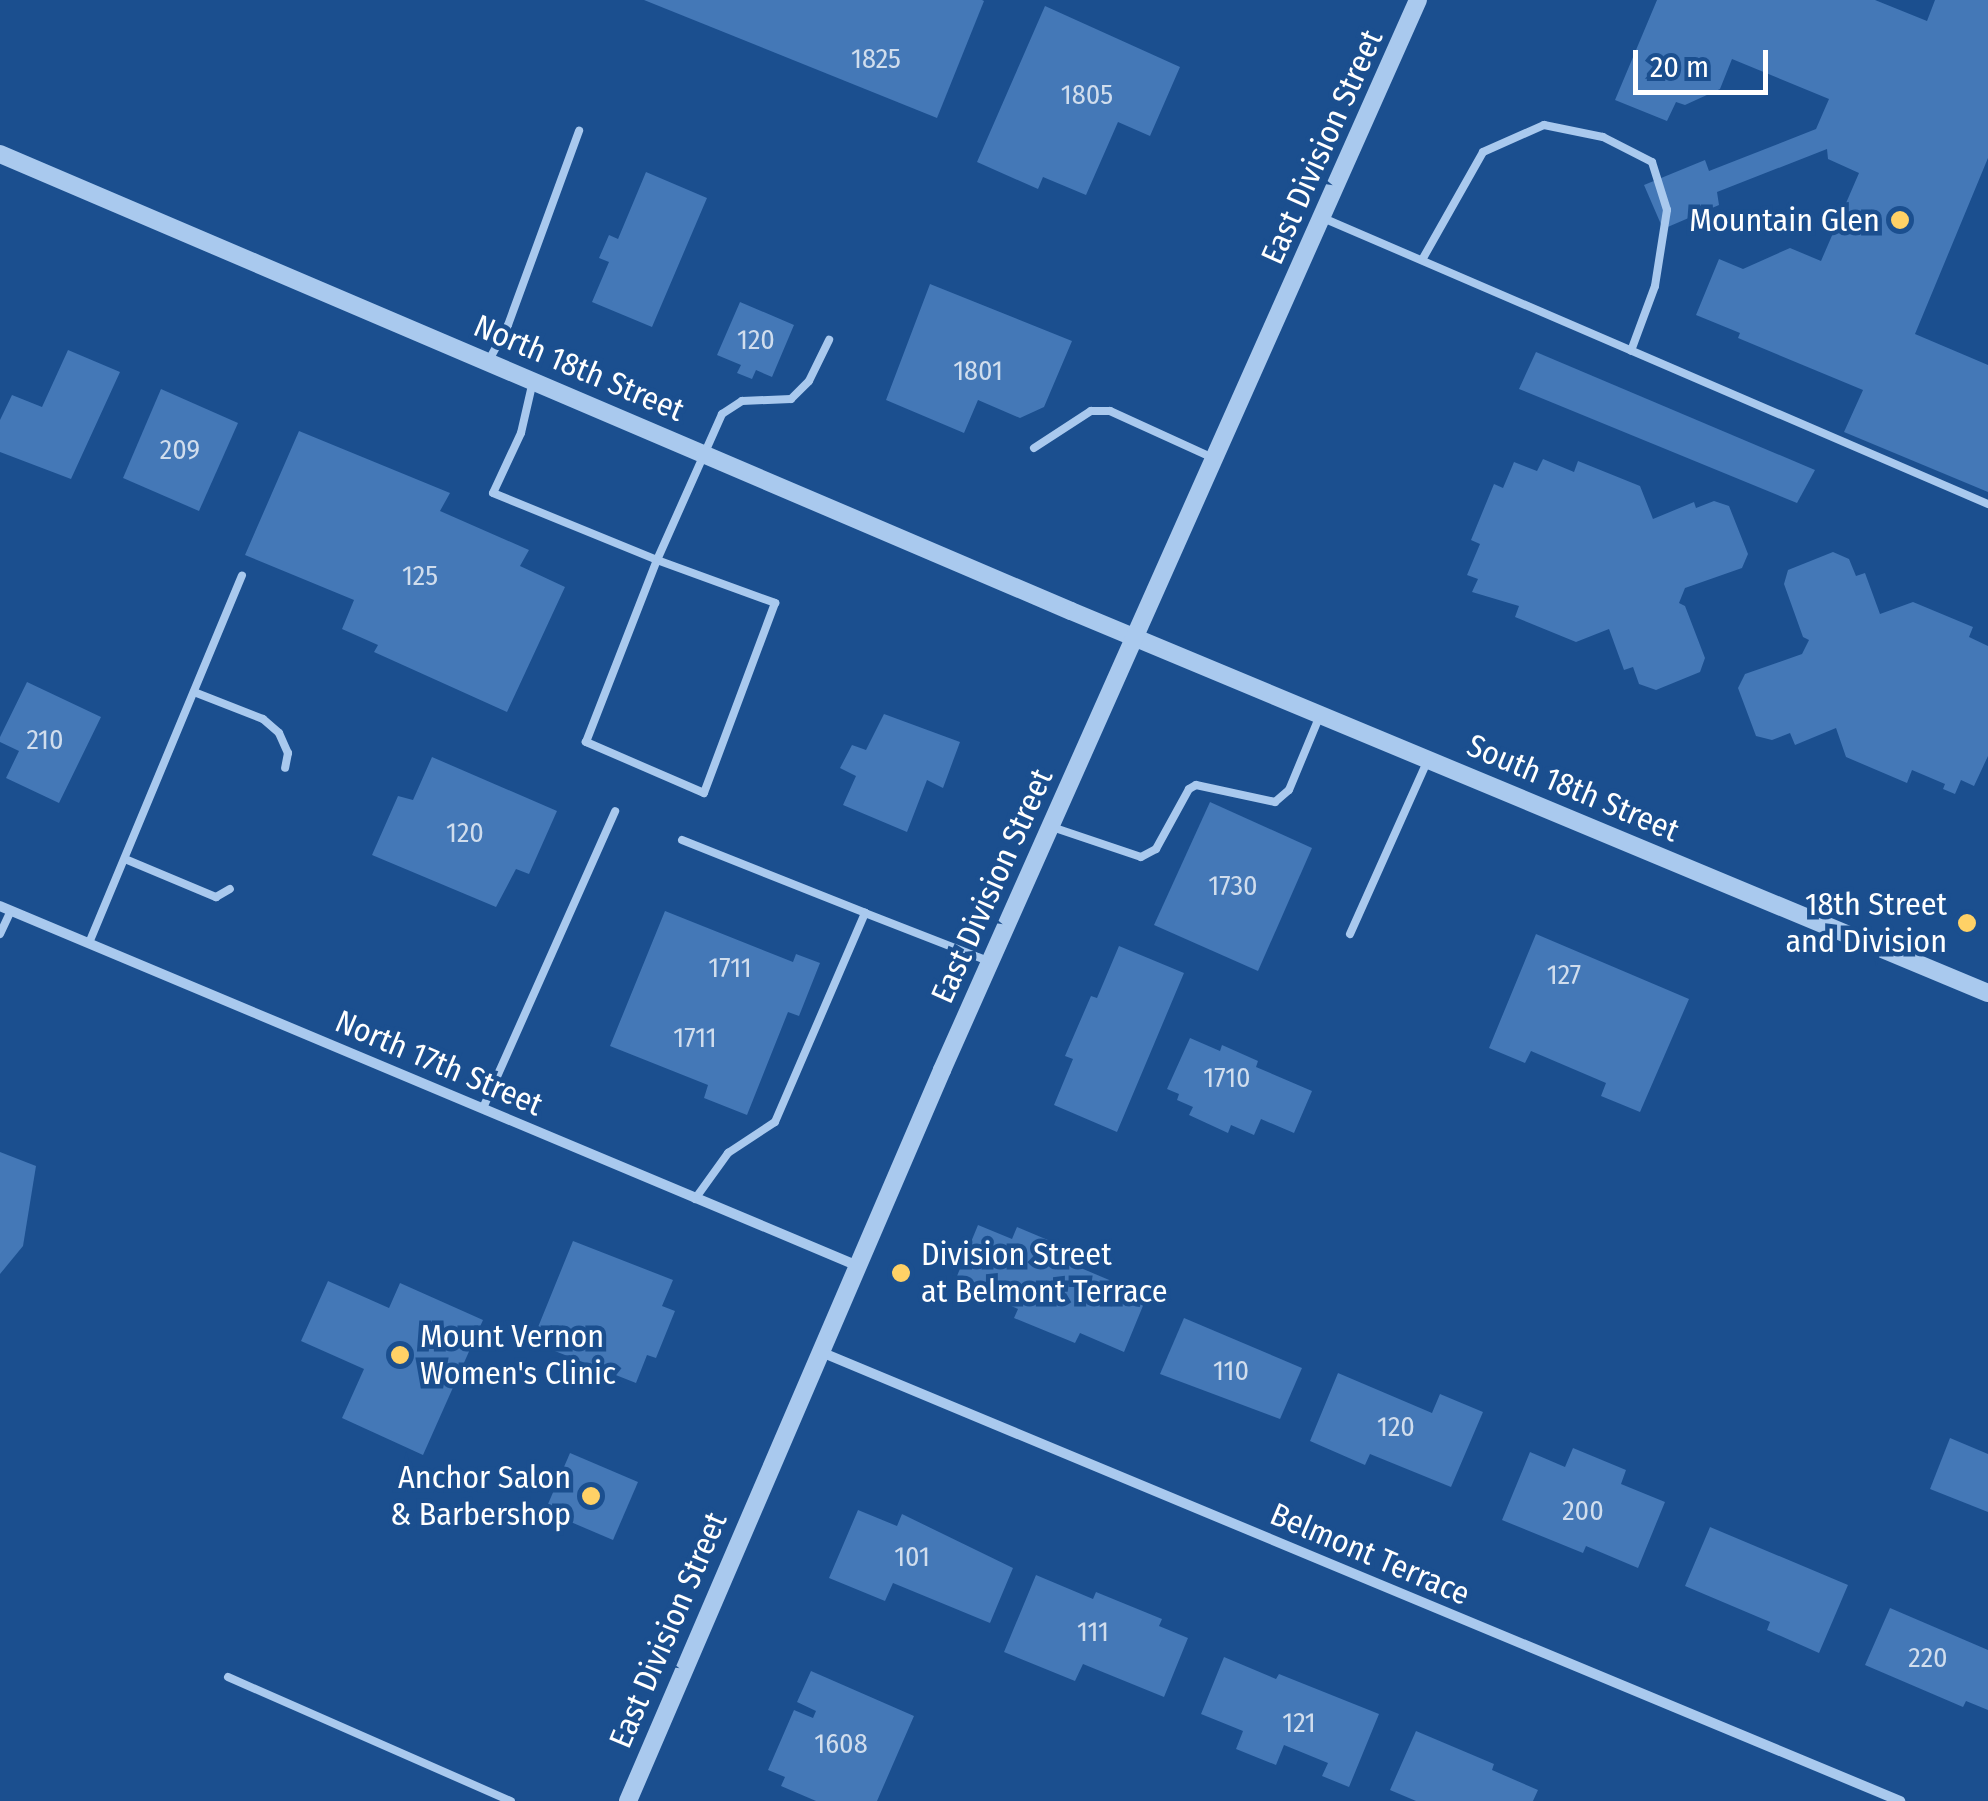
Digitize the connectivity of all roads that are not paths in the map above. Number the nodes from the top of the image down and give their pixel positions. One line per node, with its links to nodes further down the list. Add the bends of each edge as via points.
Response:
1 (1418, 0): 4 (street, East Division Street)
2 (580, 131): 8 (lane, via 508,326)
3 (0, 154): 8 (street, North 18th Street)
4 (1323, 218): 5 (lane); 12 (street, East Division Street)
5 (1422, 260): 7 (lane); 7 (lane, via 1483,152 1544,126 1602,137 1652,162 1667,210 1655,286)
6 (829, 340): 11 (lane, via 792,399 742,401 722,414)
7 (1631, 351): 13 (lane)
8 (488, 362): 9 (street, North 18th Street)
9 (534, 382): 11 (street, North 18th Street); 14 (lane, via 522,433 492,493)
10 (1034, 448): 12 (lane, via 1091,410 1110,411)
11 (702, 453): 14 (lane); 16 (street, North 18th Street)
12 (1216, 459): 16 (street, East Division Street)
13 (1988, 504)
14 (657, 560): 14 (lane, via 586,742 704,792 775,603)
15 (242, 576): 17 (lane)
16 (1136, 638): 18 (street, South 18th Street); 22 (street, East Division Street)
17 (194, 692): 20 (lane, via 263,719 288,753); 24 (lane)
18 (1320, 715): 19 (street, South 18th Street); 22 (lane, via 1289,790 1275,802 1196,785 1156,850 1142,857)
19 (1428, 760): 29 (lane); 32 (street, South 18th Street)
20 (284, 768)
21 (615, 812): 33 (lane)
22 (1052, 827): 31 (street, East Division Street)
23 (682, 840): 27 (lane)
24 (125, 859): 25 (lane, via 216,898); 30 (lane)
25 (230, 889)
26 (6, 908): 28 (lane); 30 (street, North 17th Street)
27 (865, 913): 31 (lane); 34 (lane, via 774,1122 728,1153)
28 (0, 934)
29 (1350, 934)
30 (89, 943): 33 (street, North 17th Street)
31 (991, 962): 35 (street, East Division Street)
32 (1988, 994)
33 (483, 1108): 34 (street, North 17th Street)
34 (694, 1199): 35 (street, North 17th Street)
35 (858, 1266): 36 (street, East Division Street)
36 (822, 1352): 39 (street, East Division Street); 40 (street, Belmont Terrace)
37 (228, 1677): 38 (lane)
38 (512, 1801)
39 (628, 1801)
40 (1900, 1801)

